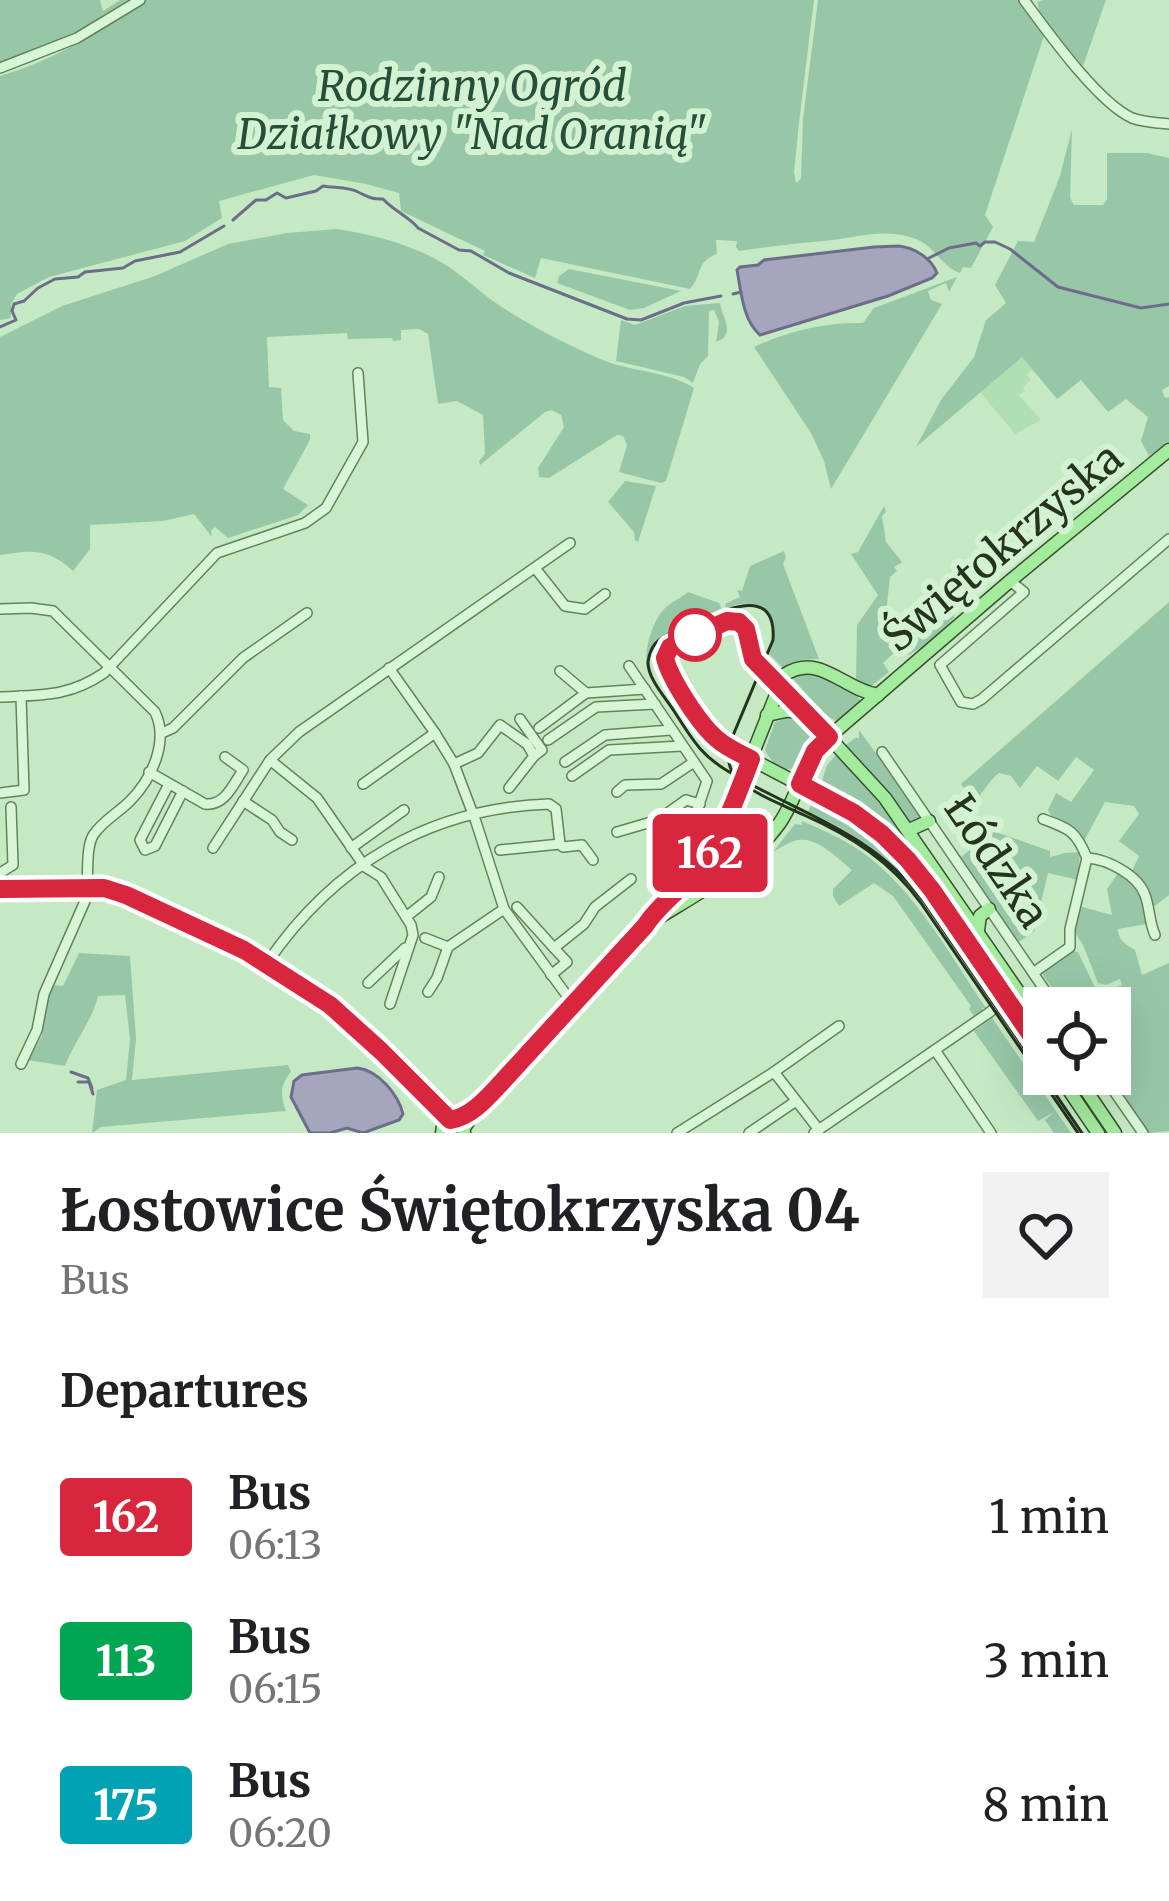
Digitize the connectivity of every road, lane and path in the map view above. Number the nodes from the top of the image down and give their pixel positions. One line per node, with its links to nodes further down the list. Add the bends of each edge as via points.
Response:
1 (140, 0): 3 (street, via 77,38)
2 (1024, 0): 4 (street, via 1114,106)
3 (0, 68)
4 (1169, 124)
5 (358, 373): 15 (street, via 363,442 321,514 211,557)
6 (1169, 450): 10 (main road, Świętokrzyska)
7 (1169, 538): 10 (street, via 978,703 962,702 942,661 1021,594)
8 (570, 543): 9 (street)
9 (535, 568): 11 (street, via 566,605 585,609); 16 (street)
10 (1010, 581): 22 (main road, Świętokrzyska)
11 (605, 594)
12 (0, 609): 15 (street, via 52,611)
13 (307, 614): 28 (street, via 247,654)
14 (628, 665): 18 (street)
15 (110, 667): 20 (street, via 69,692); 28 (street, via 155,712)
16 (389, 668): 29 (street); 37 (street)
17 (560, 671): 19 (street)
18 (645, 689): 19 (street); 23 (street)
19 (586, 693): 26 (street)
20 (21, 696): 21 (street); 47 (street)
21 (0, 697)
22 (868, 697): 24 (main road, Świętokrzyska, via 818,668 795,669 778,683); 30 (main road, Świętokrzyska)
23 (655, 704): 27 (street); 31 (street, via 592,709)
24 (767, 715): 30 (main road, via 805,711); 36 (main road, Świętokrzyska)
25 (520, 719): 34 (street, via 542,748)
26 (539, 728)
27 (671, 730): 32 (street); 38 (street, via 605,735)
28 (162, 733): 41 (street)
29 (435, 733): 40 (street); 44 (street)
30 (829, 737): 45 (main road, Świętokrzyska); 59 (main road)
31 (548, 740)
32 (682, 746): 39 (street); 42 (street, via 609,750)
33 (882, 752): 58 (street, Łódzka)
34 (534, 755): 40 (street, via 500,725 478,753); 46 (street)
35 (225, 757): 49 (street, via 243,770 221,801 205,804)
36 (751, 759): 45 (main road); 61 (main road, Świętokrzyska)
37 (270, 760): 52 (street); 65 (street, via 317,798)
38 (565, 762)
39 (694, 762): 50 (street, via 661,784); 53 (street, via 707,783)
40 (454, 764): 56 (street)
41 (148, 772): 43 (street); 76 (street, via 92,838)
42 (572, 776)
43 (169, 784): 49 (street); 49 (street, via 140,840 145,850)
44 (363, 784)
45 (800, 784): 67 (main road, Świętokrzyska); 93 (main road, via 854,813 908,860)
46 (509, 788)
47 (24, 790): 48 (street); 51 (street)
48 (42, 790)
49 (183, 791)
50 (617, 792)
51 (0, 793)
52 (243, 801): 62 (street); 64 (street)
53 (700, 805): 60 (street, via 686,800 658,820); 71 (street, via 682,855)
54 (11, 807): 72 (street, via 13,865)
55 (404, 809): 65 (street)
56 (473, 814): 63 (street, via 554,805); 70 (street, via 408,836); 79 (street)
57 (1043, 819): 68 (street, via 1078,837)
58 (929, 821): 59 (main road); 80 (street, Łódzka)
59 (908, 830): 83 (main road)
60 (617, 832)
61 (722, 832): 67 (main road, via 744,841); 71 (main road, Świętokrzyska)
62 (292, 840)
63 (560, 844): 66 (street); 69 (street, via 582,845)
64 (213, 848)
65 (351, 848): 70 (street)
66 (500, 850)
67 (752, 855): 75 (main road, Świętokrzyska)
68 (1087, 858): 84 (street, via 1107,862 1142,889); 90 (street, via 1070,947)
69 (592, 860)
70 (362, 863): 81 (street); 89 (street, via 307,912)
71 (697, 870): 75 (street); 82 (main road, Świętokrzyska)
72 (0, 873)
73 (439, 877): 81 (street, via 431,897)
74 (631, 879): 88 (street)
75 (712, 885): 82 (main road, Świętokrzyska)
76 (88, 886): 77 (street); 89 (street, via 126,895); 102 (street)
77 (0, 889)
78 (517, 907): 88 (street)
79 (504, 909): 87 (street); 91 (street)
80 (989, 909): 83 (main road); 90 (street, Łódzka)
81 (406, 916): 86 (street)
82 (645, 926): 98 (main road, Świętokrzyska)
83 (978, 932): 96 (main road)
84 (1155, 935)
85 (425, 938): 87 (street)
86 (409, 944): 92 (street); 97 (street)
87 (448, 947): 95 (street)
88 (554, 948): 91 (street, via 567,962)
89 (268, 963): 108 (street, via 330,1005)
90 (1033, 973): 94 (street, Łódzka)
91 (551, 975): 98 (street)
92 (368, 983)
93 (998, 987): 99 (main road); 101 (street, via 996,1006)
94 (1043, 987)
95 (428, 992)
96 (1023, 998)
97 (390, 1004)
98 (573, 1004): 108 (main road, Świętokrzyska)
99 (1023, 1023)
100 (839, 1026): 103 (street)
101 (935, 1050): 109 (street); 112 (street)
102 (21, 1064)
103 (774, 1072): 107 (street); 110 (street)
104 (1072, 1095): 113 (main road)
105 (1089, 1095): 114 (main road)
106 (1117, 1095): 115 (street)
107 (796, 1100): 109 (street); 111 (street)
108 (450, 1128)
109 (816, 1132)
110 (677, 1133)
111 (749, 1133)
112 (991, 1133)
113 (1098, 1133)
114 (1115, 1133)
115 (1143, 1133)

